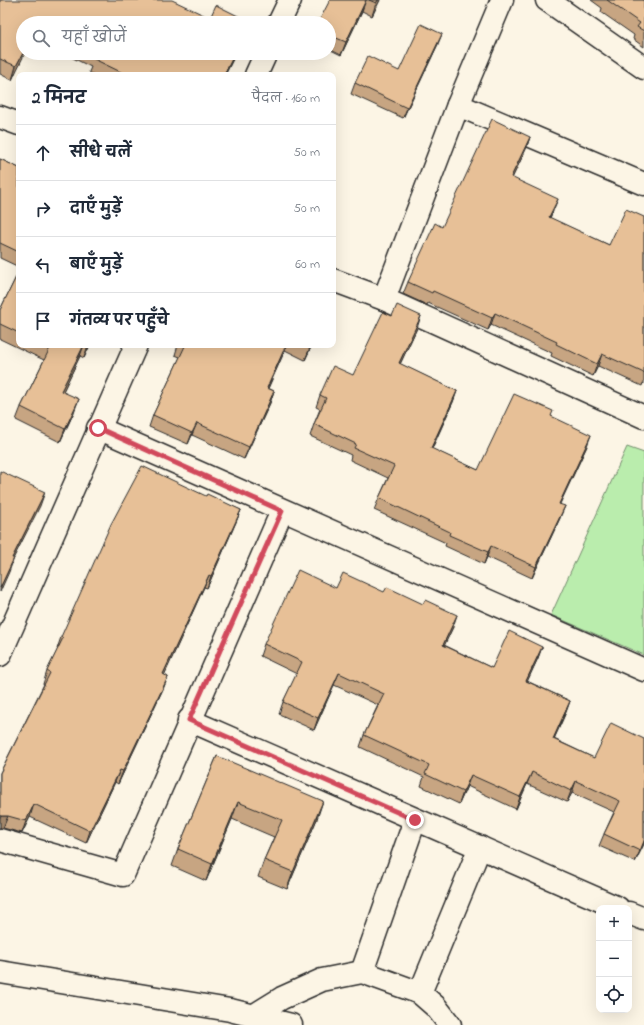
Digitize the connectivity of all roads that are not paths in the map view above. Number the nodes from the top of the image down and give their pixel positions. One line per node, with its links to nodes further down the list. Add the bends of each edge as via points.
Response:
1 (290, 0): 4 (street)
2 (502, 0): 8 (street)
3 (548, 0): 6 (street)
4 (282, 16)
5 (263, 60): 7 (street)
6 (644, 68)
7 (257, 72)
8 (458, 105): 11 (street); 13 (street)
9 (0, 117): 10 (street)
10 (16, 123)
11 (644, 184)
12 (336, 281): 13 (street)
13 (384, 299): 15 (street)
14 (135, 348): 16 (street)
15 (644, 417)
16 (98, 428): 17 (street); 18 (street)
17 (282, 511): 19 (street); 20 (street)
18 (0, 655)
19 (644, 670)
20 (189, 720): 21 (street); 22 (street, via 122,875)
21 (415, 820): 23 (street); 28 (street)
22 (0, 840)
23 (480, 847): 24 (street); 29 (street)
24 (611, 905)
25 (632, 914): 26 (street)
26 (644, 919)
27 (0, 972): 30 (street)
28 (362, 972): 29 (street); 30 (street, via 322,980 282,998)
29 (420, 993): 32 (street, via 436,1007)
30 (253, 1016): 31 (street)
31 (291, 1025)
32 (450, 1025)

